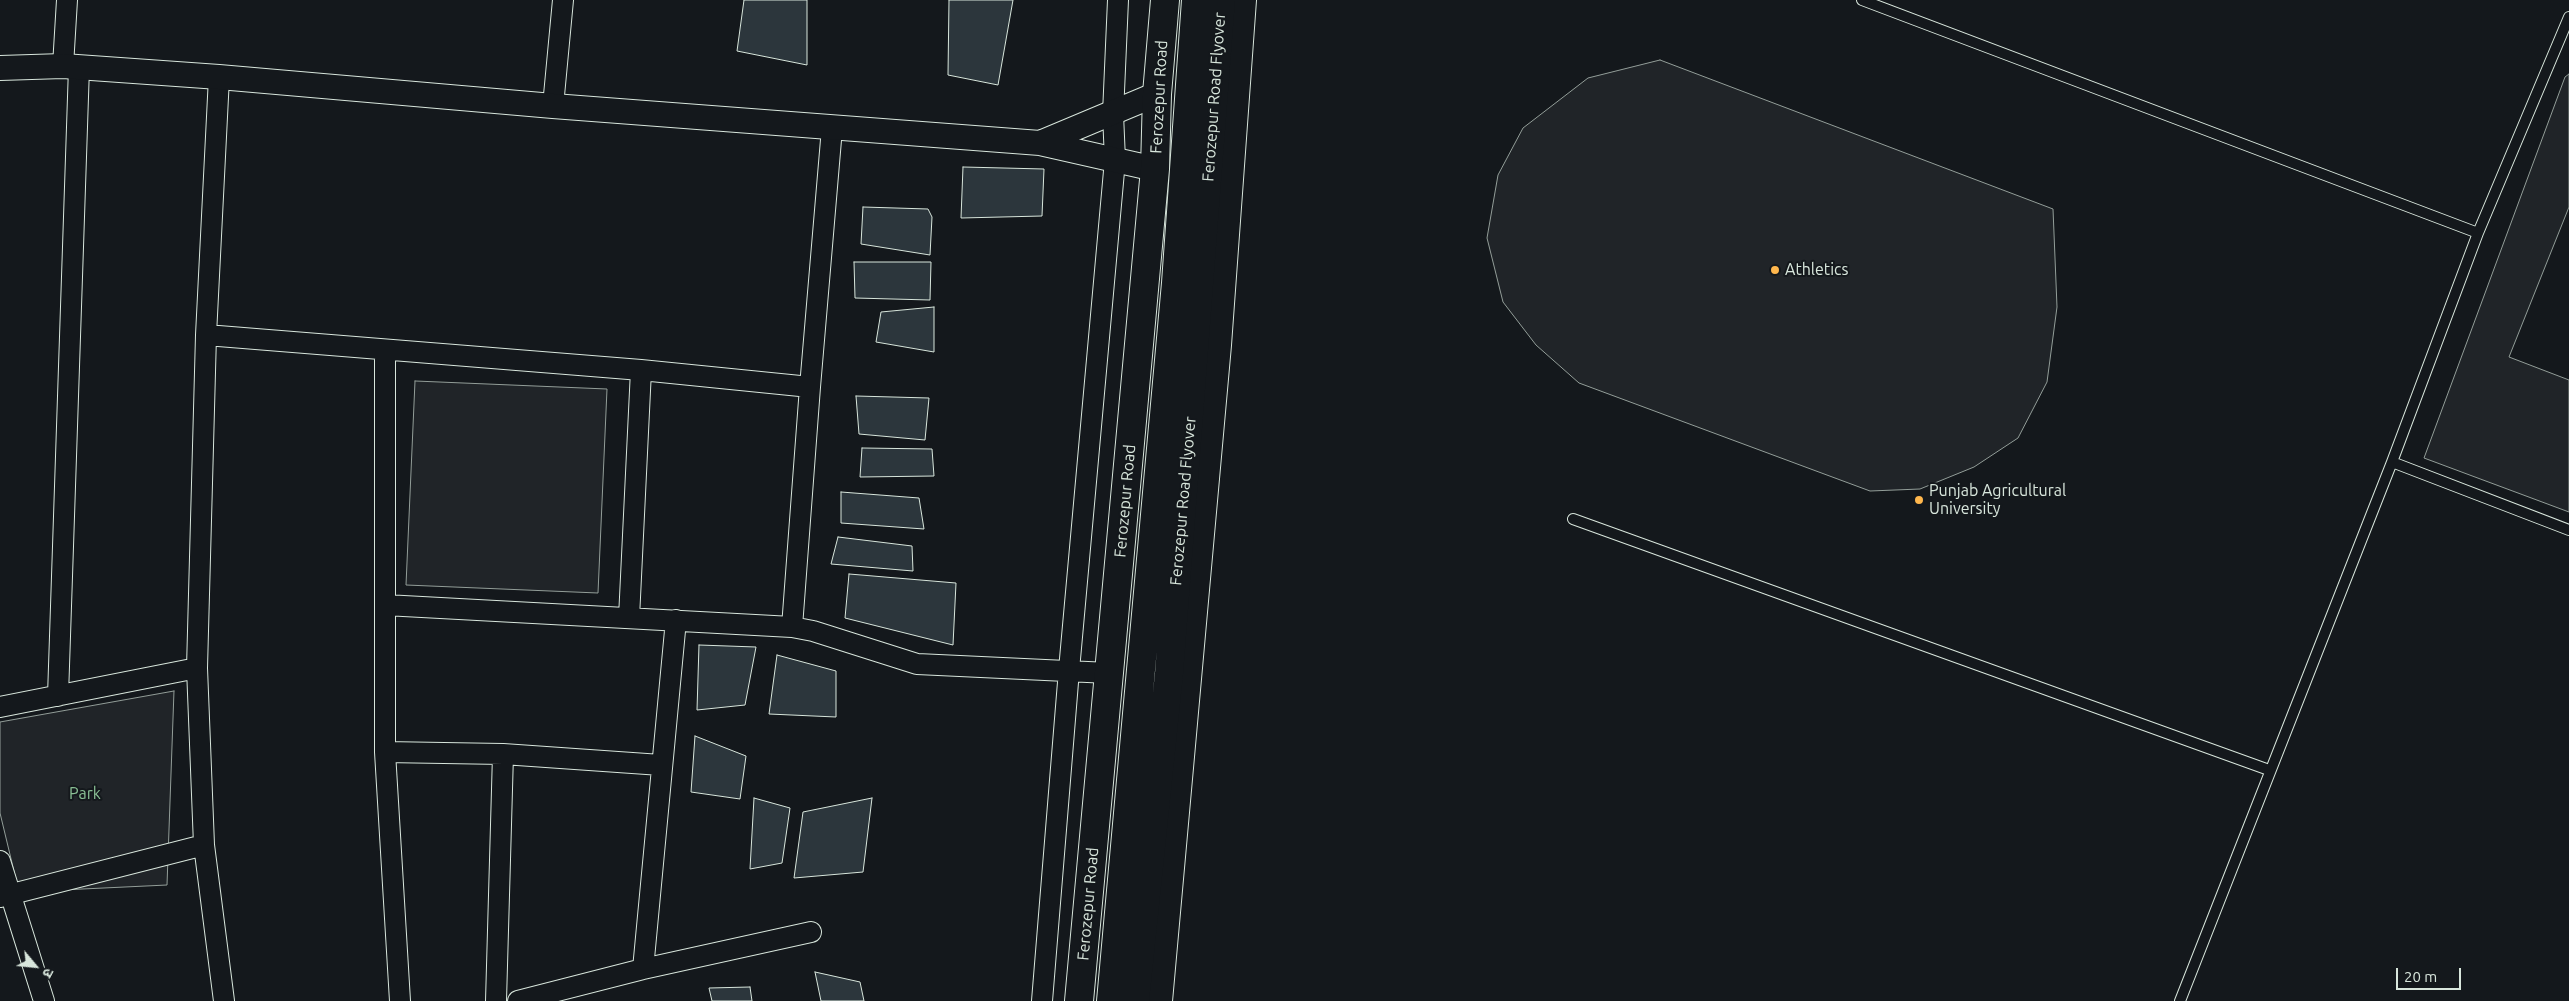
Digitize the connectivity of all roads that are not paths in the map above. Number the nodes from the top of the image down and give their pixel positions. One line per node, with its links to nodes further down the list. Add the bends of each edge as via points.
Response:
1 (67, 0): 11 (street)
2 (563, 0): 15 (street)
3 (1118, 0): 16 (street)
4 (1165, 0): 14 (main road, Ferozepur Road)
5 (1196, 0): 54 (main road, Ferozepur Road Flyover, via 1176,282)
6 (1220, 0): 55 (main road, Ferozepur Road Flyover, via 1169,674)
7 (1242, 0): 56 (main road, via 1217,345)
8 (1862, 0): 21 (lane)
9 (2569, 17): 10 (lane)
10 (2567, 29): 21 (lane)
11 (71, 66): 12 (street); 13 (street); 36 (street)
12 (0, 68)
13 (220, 77): 15 (street); 22 (street)
14 (1157, 94): 16 (street); 20 (main road, Ferozepur Road)
15 (553, 106): 17 (street)
16 (1113, 114): 18 (street); 19 (street)
17 (832, 128): 18 (street); 25 (street)
18 (1040, 143): 19 (street)
19 (1115, 160): 20 (street); 34 (street)
20 (1155, 169): 35 (main road, Ferozepur Road)
21 (2478, 233): 26 (lane)
22 (206, 335): 23 (street); 33 (street)
23 (385, 350): 24 (street); 29 (street)
24 (641, 370): 25 (street); 30 (street)
25 (810, 387): 32 (street)
26 (2392, 462): 28 (lane); 41 (lane)
27 (1573, 519): 41 (lane)
28 (2569, 530)
29 (385, 605): 30 (street); 38 (street)
30 (629, 618): 31 (street)
31 (676, 620): 32 (street); 40 (street)
32 (792, 627): 34 (street, via 917,664)
33 (197, 668): 36 (street); 42 (street)
34 (1069, 670): 35 (street); 52 (street)
35 (1109, 673): 53 (main road, Ferozepur Road)
36 (58, 696): 37 (street)
37 (0, 707)
38 (384, 752): 39 (street); 49 (street)
39 (504, 754): 40 (street); 50 (street)
40 (661, 765): 46 (street)
41 (2269, 770): 57 (lane)
42 (204, 845): 44 (street); 48 (street)
43 (0, 861): 44 (street)
44 (5, 895): 47 (street)
45 (811, 932): 46 (street)
46 (643, 970): 51 (street)
47 (44, 1001)
48 (224, 1001)
49 (400, 1001)
50 (496, 1001)
51 (518, 1001)
52 (1042, 1001)
53 (1079, 1001)
54 (1111, 1001)
55 (1135, 1001)
56 (1158, 1001)
57 (2180, 1001)

